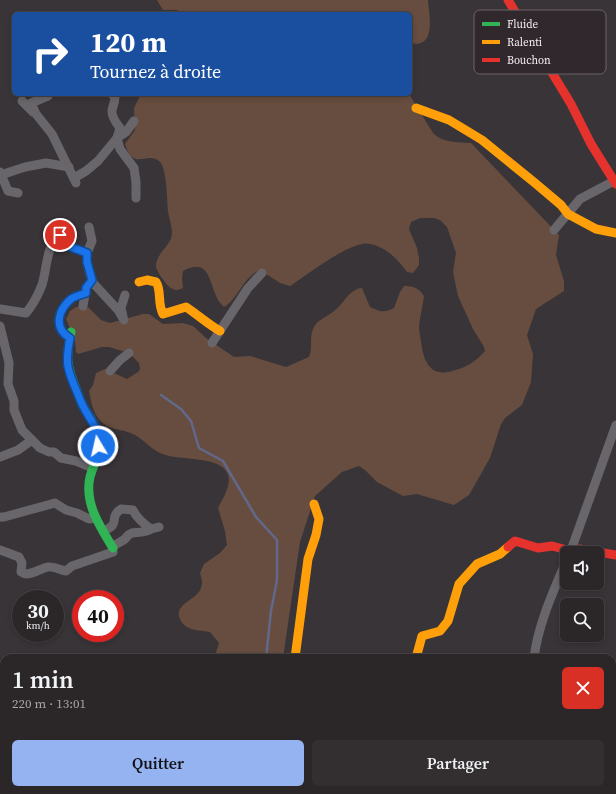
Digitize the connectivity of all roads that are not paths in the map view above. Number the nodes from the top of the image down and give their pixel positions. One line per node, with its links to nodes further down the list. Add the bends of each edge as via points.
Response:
1 (508, 0): 2 (street)
2 (514, 10)
3 (553, 74): 13 (street)
4 (46, 96): 8 (street, via 31,102)
5 (114, 96): 10 (street, via 115,104 111,111 120,128)
6 (22, 101): 8 (street)
7 (416, 108): 16 (street, via 453,121 483,141 561,205)
8 (36, 114): 11 (street, via 52,134)
9 (134, 120): 10 (street, via 126,132)
10 (117, 138): 11 (street, via 98,161 75,180); 15 (street, via 120,149 134,168)
11 (69, 167): 12 (street, via 46,163)
12 (1, 174): 14 (street, via 8,191)
13 (615, 182): 16 (street, via 580,199)
14 (18, 193)
15 (136, 198)
16 (568, 214): 18 (street); 19 (street, via 596,229)
17 (89, 227): 20 (street, via 97,241)
18 (554, 230)
19 (616, 233)
20 (87, 253): 22 (street); 27 (street, via 68,246 60,235 50,240 42,284 31,307 26,312)
21 (262, 273): 29 (street, via 248,288)
22 (92, 280): 24 (street, via 86,288); 25 (street, via 124,320 121,308)
23 (139, 282): 29 (street, via 153,280 158,284 162,314 170,314 186,307)
24 (86, 293): 26 (street); 34 (street, via 72,298 59,320 60,329 65,335 70,335 67,368)
25 (125, 295)
26 (83, 306)
27 (0, 309)
28 (0, 326): 36 (street, via 9,363 8,384 14,410 22,430)
29 (220, 331): 30 (street)
30 (212, 343)
31 (129, 353): 32 (street)
32 (110, 371)
33 (92, 403): 34 (street)
34 (86, 411): 38 (street, via 99,436 98,456)
35 (616, 425): 43 (street)
36 (32, 440): 37 (street, via 18,450); 38 (street, via 40,448 54,452 61,458)
37 (0, 457)
38 (93, 468): 41 (street, via 89,483 92,509)
39 (314, 504): 50 (street, via 319,519 308,559)
40 (0, 517): 41 (street, via 55,503 89,519)
41 (96, 518): 42 (street)
42 (103, 531): 44 (street); 44 (street, via 112,528 116,513 122,509 133,510 145,525 155,528 146,533 128,536 116,543)
43 (572, 546)
44 (113, 548): 45 (street, via 113,552 66,570 58,570 53,566 29,574 21,572 22,563 19,557)
45 (0, 550)
46 (560, 550): 51 (street, via 552,546 538,548 515,541 500,554 477,564 460,584 448,621 440,631 422,636)
47 (604, 553): 48 (street)
48 (616, 555)
49 (560, 577): 52 (street, via 544,619)
50 (295, 654)
51 (417, 654)
52 (535, 654)

